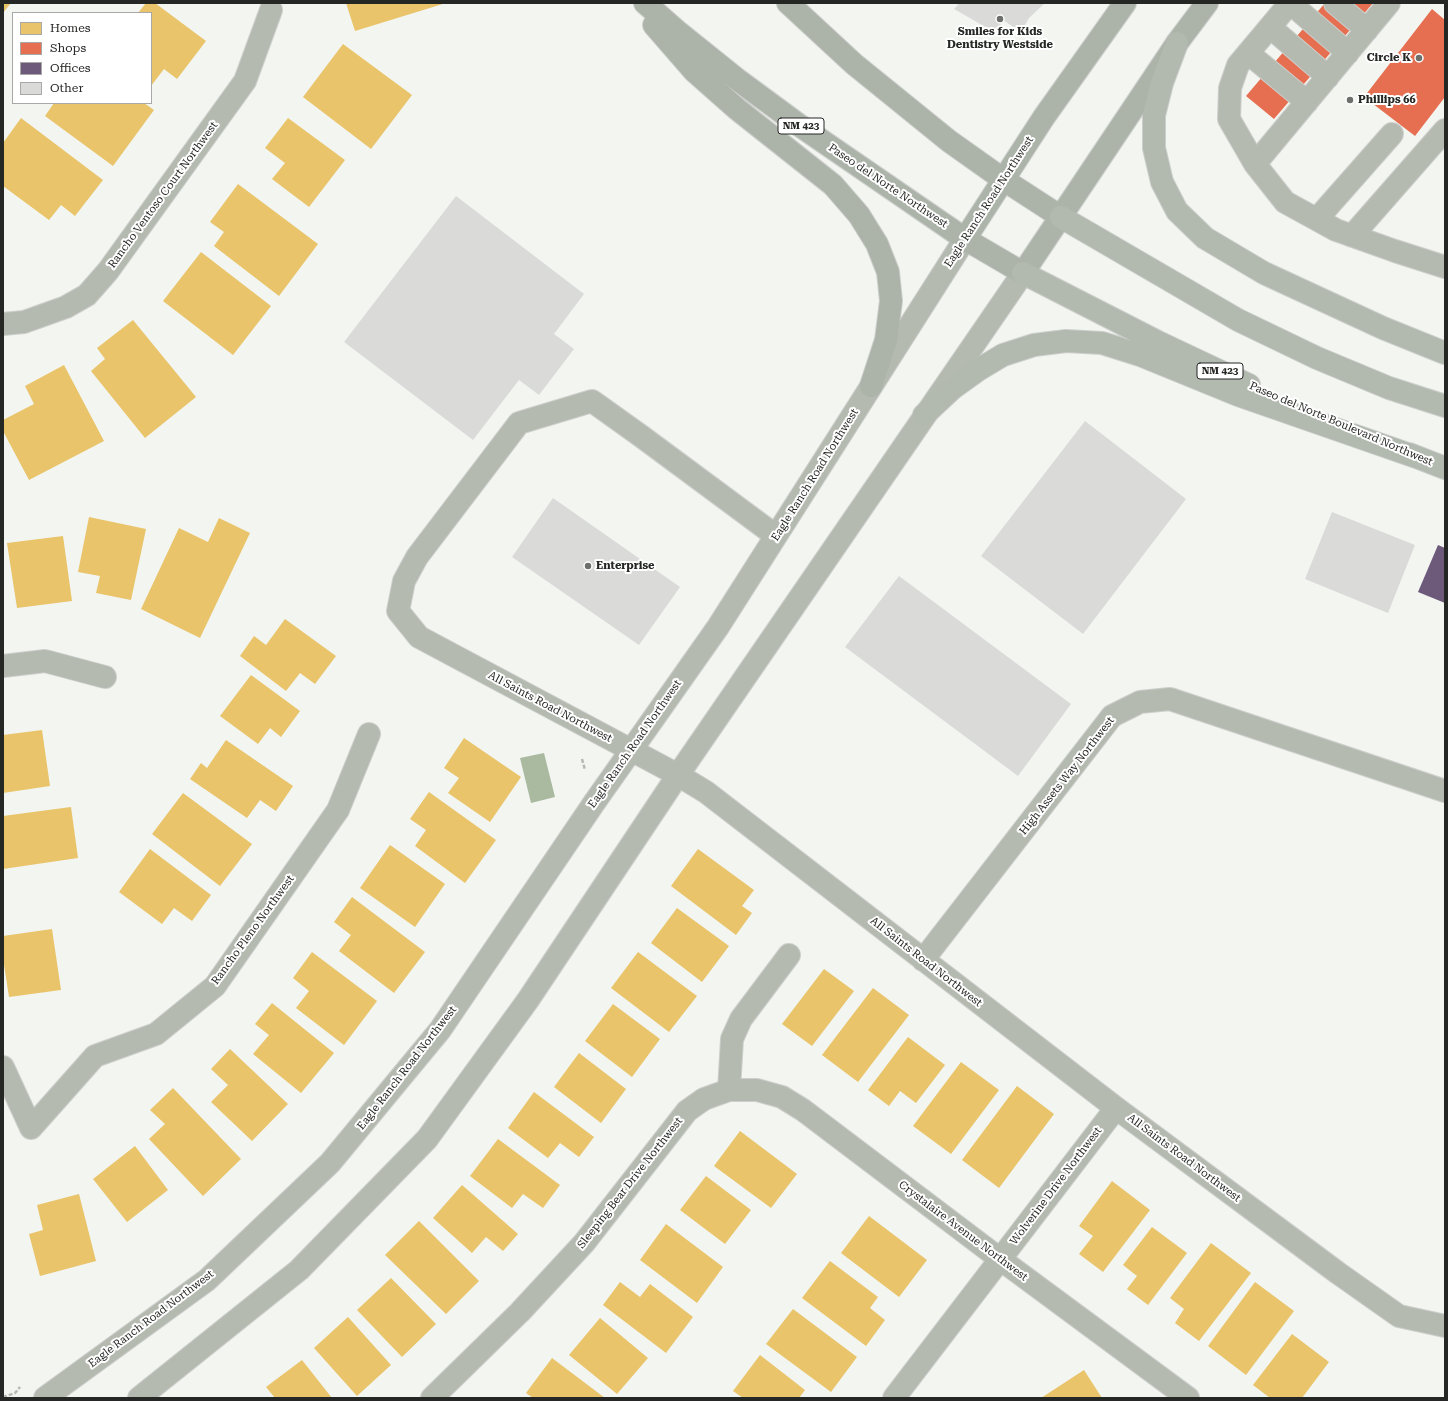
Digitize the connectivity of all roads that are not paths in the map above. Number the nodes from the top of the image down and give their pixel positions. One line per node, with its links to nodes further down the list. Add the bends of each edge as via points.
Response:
1 (635, 3): 29 (main road, via 694,72 832,185 859,215 877,244 888,272 891,301 886,340)
2 (645, 3): 24 (main road, Paseo del Norte Northwest / NM 423, via 738,80 799,125)
3 (788, 3): 20 (main road, via 900,102)
4 (1125, 3): 20 (main road, Eagle Ranch Road Northwest)
5 (1207, 3): 12 (main road)
6 (1290, 3): 10 (street); 14 (street)
7 (1335, 3): 11 (street)
8 (1386, 4): 11 (street)
9 (271, 10): 27 (street, Rancho Ventoso Court Northwest, via 245,81 108,271 87,295 66,307 24,322)
10 (1270, 27): 13 (street); 15 (street)
11 (1367, 30): 14 (street)
12 (1177, 43): 21 (main road); 28 (highway, via 1162,83 1154,115 1154,148 1162,182 1177,211 1204,238 1264,273 1383,328)
13 (1248, 53): 16 (street); 19 (street, via 1238,65 1230,88 1230,119)
14 (1348, 53): 15 (street)
15 (1328, 77): 16 (street)
16 (1307, 102): 19 (street)
17 (1445, 130): 23 (street)
18 (1392, 134): 22 (street)
19 (1255, 164): 22 (street, via 1285,202)
20 (1004, 180): 21 (main road); 24 (main road, Eagle Ranch Road Northwest)
21 (1061, 217): 26 (main road); 30 (highway, via 1252,327 1324,361 1390,388)
22 (1317, 219): 23 (street)
23 (1352, 236): 25 (street)
24 (965, 238): 26 (main road, Paseo del Norte Northwest / NM 423); 29 (street, Eagle Ranch Road Northwest)
25 (1445, 267)
26 (1023, 273): 31 (street); 32 (highway, Paseo del Norte Boulevard Northwest / NM 423, via 1158,342 1279,399)
27 (3, 324)
28 (1445, 353)
29 (871, 386): 34 (street, Eagle Ranch Road Northwest)
30 (1445, 406)
31 (924, 415): 32 (highway, via 953,388 1003,355 1034,345 1066,341 1102,343 1140,355 1238,396); 39 (street)
32 (1422, 459): 33 (highway, Paseo del Norte Boulevard Northwest / NM 423)
33 (1445, 468)
34 (776, 536): 38 (street, Eagle Ranch Road Northwest, via 718,627); 38 (street, All Saints Road Northwest, via 592,402 519,423 417,557 404,581 398,611 419,637)
35 (3, 666): 36 (street, via 44,661)
36 (105, 677)
37 (369, 734): 43 (street, Rancho Pleno Northwest, via 338,810 215,986 156,1034 94,1056 31,1128)
38 (631, 750): 39 (street, All Saints Road Northwest); 48 (street, Eagle Ranch Road Northwest, via 440,1030 330,1163 207,1280)
39 (678, 775): 42 (street, All Saints Road Northwest, via 706,792); 49 (street, via 528,1000 427,1139 299,1270)
40 (1445, 791): 42 (street, High Assets Way Northwest, via 1170,699 1140,702 1112,716)
41 (789, 955): 44 (street, via 741,1020 732,1039)
42 (924, 960): 45 (street, All Saints Road Northwest)
43 (3, 1067)
44 (729, 1090): 46 (street, Crystalaire Avenue Northwest, via 757,1090 782,1097); 50 (street, Sleeping Bear Drive Northwest, via 704,1099 687,1111 584,1243 520,1312)
45 (1116, 1108): 46 (street, Wolverine Drive Northwest); 47 (street, All Saints Road Northwest, via 1398,1316)
46 (1000, 1259): 51 (street, Wolverine Drive Northwest); 52 (street, Crystalaire Avenue Northwest)
47 (1445, 1326)
48 (45, 1398)
49 (139, 1398)
50 (432, 1398)
51 (894, 1398)
52 (1188, 1398)

